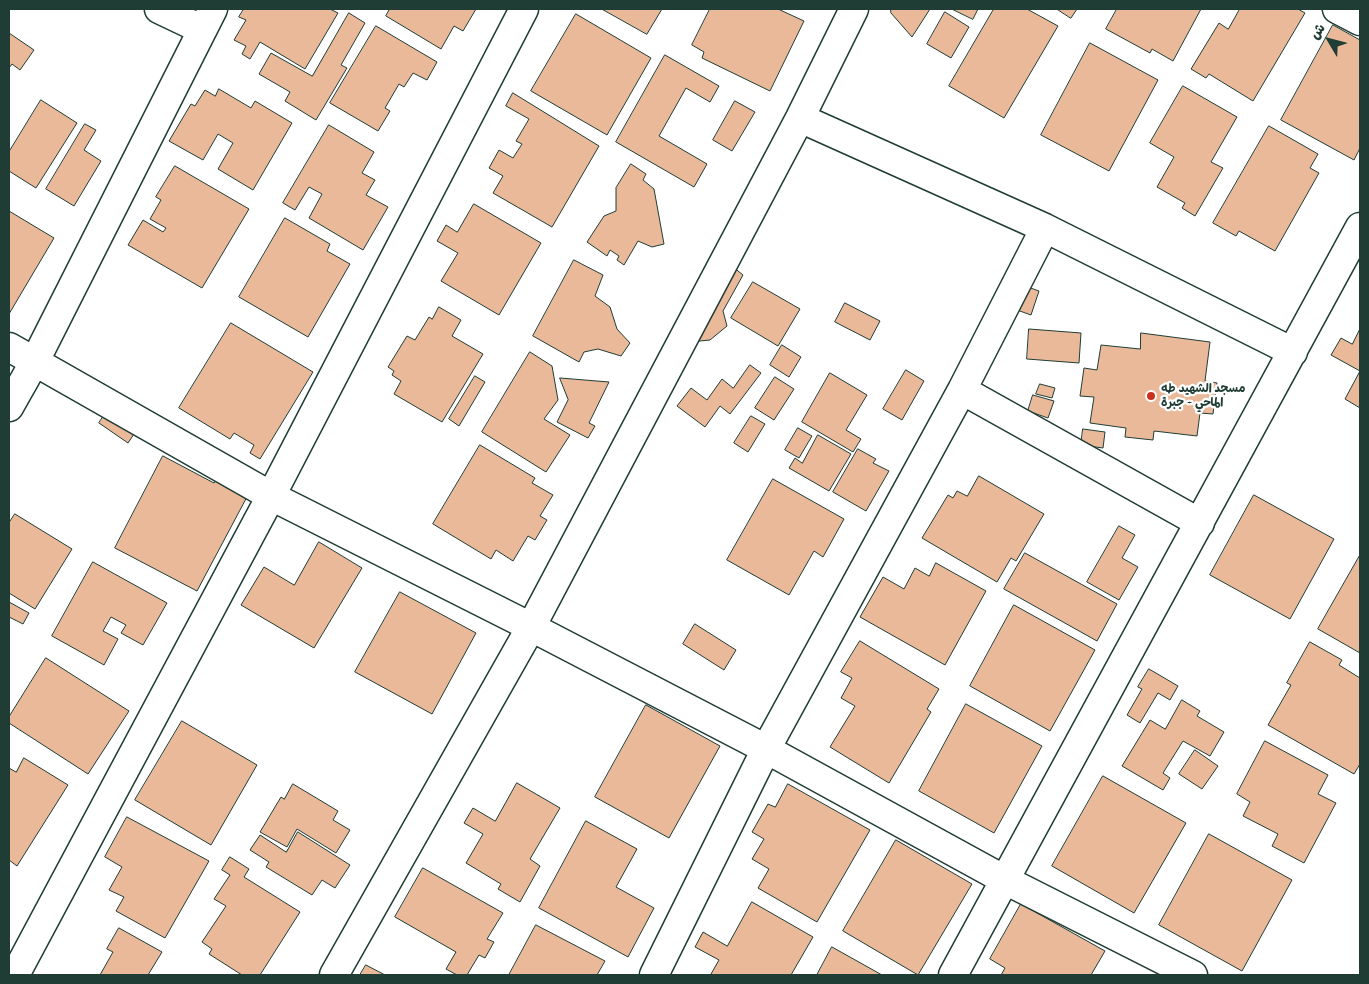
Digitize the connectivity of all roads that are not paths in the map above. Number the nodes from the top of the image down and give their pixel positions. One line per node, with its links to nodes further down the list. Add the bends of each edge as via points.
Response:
1 (160, 9): 5 (street)
2 (524, 9): 15 (street)
3 (854, 9): 7 (street)
4 (1337, 9): 6 (street)
5 (207, 19): 12 (street)
6 (1360, 21)
7 (800, 118): 9 (street); 17 (street)
8 (1360, 227): 11 (street)
9 (1045, 228): 11 (street); 13 (street)
10 (9, 347): 12 (street)
11 (1293, 352): 16 (street)
12 (36, 361): 14 (street); 15 (street)
13 (962, 390): 16 (street); 18 (street)
14 (9, 407)
15 (271, 496): 17 (street); 20 (street)
16 (1200, 523): 19 (street)
17 (531, 627): 18 (street); 21 (street)
18 (766, 749): 19 (street); 22 (street)
19 (1005, 880): 23 (street); 24 (street)
20 (15, 975)
21 (334, 975)
22 (654, 975)
23 (953, 975)
24 (1193, 975)

